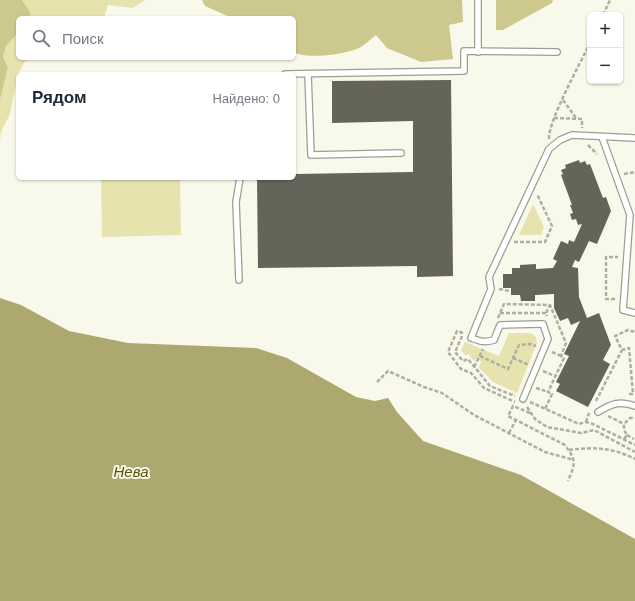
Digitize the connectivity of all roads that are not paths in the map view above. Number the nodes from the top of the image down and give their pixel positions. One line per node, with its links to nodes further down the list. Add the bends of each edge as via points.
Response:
1 (478, 0): 2 (lane)
2 (478, 52): 3 (lane); 5 (lane, via 464,51 464,71)
3 (557, 52)
4 (296, 74): 5 (lane)
5 (308, 74): 8 (lane, via 311,155)
6 (602, 137): 7 (lane); 11 (lane, via 630,216 623,310); 12 (lane, via 572,135 549,149 489,277 490,286 471,338 482,342 494,340 500,325 543,324 548,340)
7 (635, 138)
8 (401, 153)
9 (240, 180): 10 (lane, via 236,202)
10 (239, 280)
11 (635, 313)
12 (523, 399)
13 (635, 406): 14 (lane, via 612,403)
14 (598, 412)

